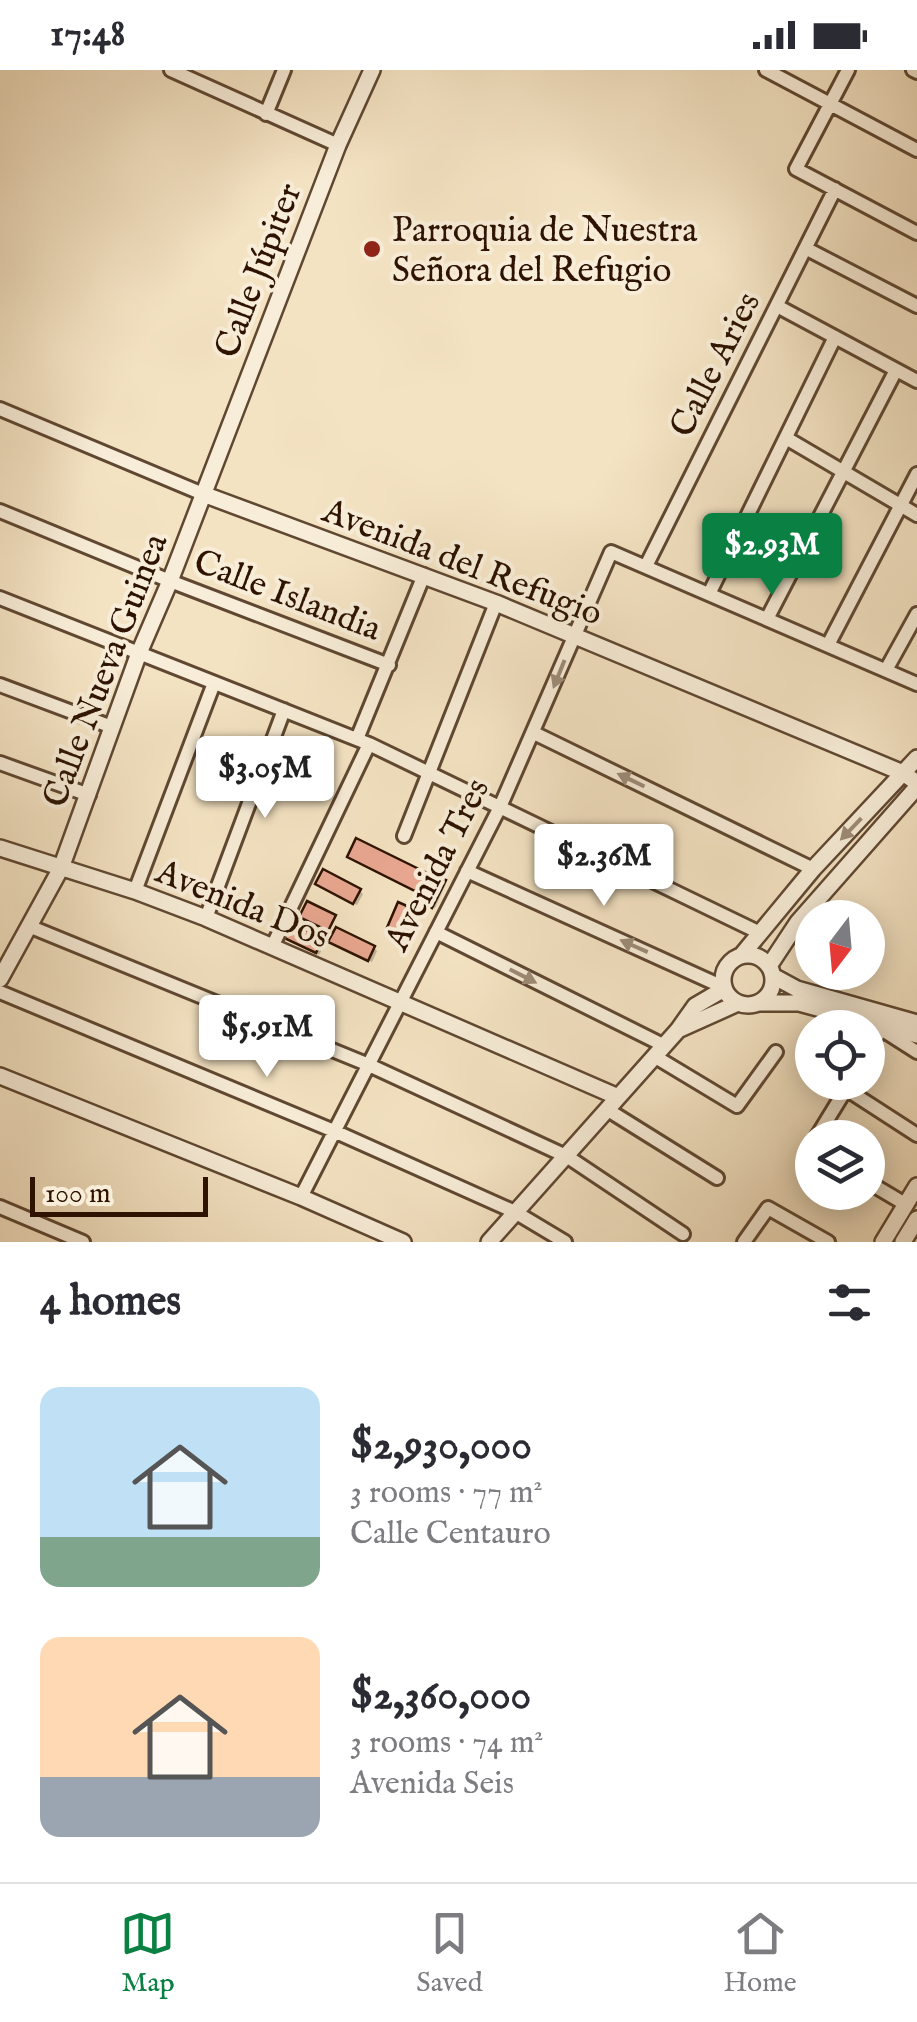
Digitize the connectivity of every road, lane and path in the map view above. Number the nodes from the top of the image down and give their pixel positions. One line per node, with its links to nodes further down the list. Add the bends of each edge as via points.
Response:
1 (170, 70): 7 (street)
2 (214, 70): 7 (street)
3 (284, 70): 9 (street)
4 (372, 70): 10 (street, Calle Júpiter)
5 (766, 70): 8 (street)
6 (848, 70): 8 (street)
7 (207, 86): 9 (street)
8 (829, 104): 11 (street); 12 (street, via 796,169)
9 (266, 114): 10 (street)
10 (338, 146): 24 (street, Calle Júpiter)
11 (917, 150)
12 (835, 190): 13 (street); 14 (street, Calle Aries)
13 (917, 233)
14 (806, 249): 15 (street, Calle Aries); 16 (street)
15 (777, 306): 17 (street); 28 (street, Calle Aries)
16 (917, 306)
17 (835, 337): 18 (street); 21 (street)
18 (896, 370): 19 (street); 22 (street)
19 (917, 381)
20 (0, 409): 24 (street, Avenida del Refugio)
21 (786, 438): 22 (street); 31 (street)
22 (844, 472): 25 (street); 35 (street)
23 (917, 474): 25 (street)
24 (202, 494): 29 (street, Avenida del Refugio); 30 (street, Calle Nueva Guinea)
25 (900, 506): 27 (street); 37 (street)
26 (0, 511): 30 (street, Calle Islandia)
27 (917, 516)
28 (646, 566): 31 (street); 36 (street, Avenida Tres, via 611,552)
29 (424, 576): 33 (street, Avenida del Refugio); 39 (street)
30 (170, 581): 38 (street, Calle Nueva Guinea); 39 (street, Calle Islandia)
31 (709, 594): 35 (street)
32 (0, 598): 38 (street)
33 (496, 603): 36 (street, Avenida del Refugio); 50 (street)
34 (917, 614): 40 (street)
35 (767, 619): 37 (street)
36 (574, 635): 46 (street, Avenida Tres, one-way to 46); 51 (street, Avenida del Refugio)
37 (828, 645): 40 (street)
38 (139, 653): 41 (street); 45 (street, Calle Nueva Guinea)
39 (388, 665): 47 (street)
40 (886, 670): 42 (street)
41 (214, 683): 44 (street); 60 (street)
42 (917, 684)
43 (0, 686): 45 (street)
44 (284, 710): 47 (street); 61 (street)
45 (112, 727): 53 (street, Calle Nueva Guinea)
46 (534, 733): 54 (street, Avenida Tres); 58 (street, one-way to 46)
47 (363, 741): 50 (street); 65 (street)
48 (917, 758): 51 (street)
49 (0, 763): 53 (street)
50 (431, 773): 54 (street); 55 (street)
51 (902, 773): 52 (street, Avenida del Refugio); 58 (street, one-way to 58)
52 (917, 785): 67 (street, via 798,922)
53 (89, 795): 57 (street, Calle Nueva Guinea)
54 (500, 807): 59 (street, Avenida Tres); 64 (street)
55 (404, 836)
56 (0, 848): 57 (street, Avenida Dos)
57 (61, 868): 60 (street, Avenida Dos); 62 (street, Calle Nueva Guinea)
58 (813, 869): 64 (street)
59 (467, 870): 63 (street, Avenida Tres); 69 (street, one-way to 59)
60 (135, 891): 61 (street, Avenida Dos)
61 (206, 918): 65 (street, Avenida Dos)
62 (31, 927): 68 (street, Calle Nueva Guinea); 83 (street)
63 (436, 932): 71 (street, Avenida Tres); 80 (street, one-way to 80)
64 (758, 932): 66 (street)
65 (273, 946): 71 (street, Avenida Dos)
66 (741, 956): 67 (street, via 756,957); 69 (street, via 726,968)
67 (771, 971): 72 (street, via 770,991); 75 (street, via 807,992)
68 (0, 979)
69 (724, 988): 73 (street); 77 (street, via 695,1006)
70 (0, 992): 87 (street)
71 (399, 1002): 83 (street, Avenida Tres); 86 (street, Avenida Dos)
72 (759, 1002): 73 (street); 74 (street)
73 (738, 1004): 77 (street)
74 (818, 1010)
75 (917, 1023)
76 (885, 1028): 79 (street)
77 (678, 1030): 80 (street)
78 (885, 1031): 82 (street)
79 (917, 1035)
80 (659, 1051): 81 (street, via 736,1106); 86 (street)
81 (776, 1052)
82 (917, 1052)
83 (369, 1065): 87 (street, Avenida Tres); 89 (street)
84 (0, 1076): 93 (street)
85 (868, 1100): 88 (street)
86 (613, 1103): 89 (street); 90 (street)
87 (334, 1131): 93 (street, Avenida Tres); 95 (street)
88 (917, 1134)
89 (568, 1157): 95 (street); 97 (street)
90 (717, 1178)
91 (917, 1186): 96 (street)
92 (885, 1195): 96 (street)
93 (301, 1197): 99 (street)
94 (0, 1207): 98 (street)
95 (515, 1212): 100 (street); 101 (street)
96 (911, 1216): 104 (street); 105 (street)
97 (683, 1234)
98 (83, 1242)
99 (402, 1242)
100 (489, 1242)
101 (565, 1242)
102 (744, 1242): 103 (street, via 768,1208)
103 (828, 1242)
104 (883, 1242)
105 (902, 1242)

